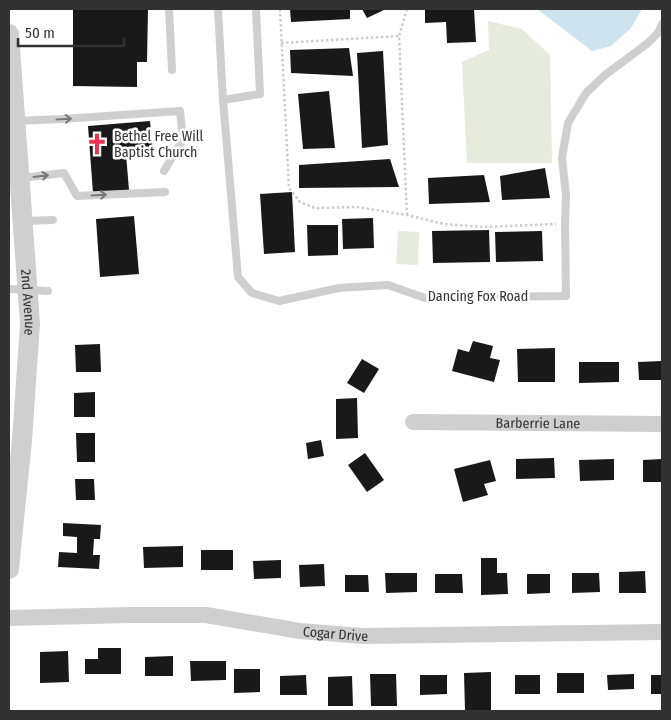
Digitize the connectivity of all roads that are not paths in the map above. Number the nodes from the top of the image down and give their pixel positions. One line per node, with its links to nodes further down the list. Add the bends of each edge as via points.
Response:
1 (169, 9): 6 (lane)
2 (218, 9): 8 (lane, Dancing Fox Road)
3 (256, 9): 8 (lane, via 260,94)
4 (662, 24): 8 (lane, Dancing Fox Road, via 648,43 586,93 568,123 562,158 566,195 566,296 425,298 388,285 339,288 279,301 252,293 238,277)
5 (9, 34): 7 (street, 2nd Avenue)
6 (172, 70)
7 (11, 85): 9 (street, 2nd Avenue)
8 (223, 100)
9 (15, 121): 10 (lane, one-way to 10, via 180,111 183,139); 11 (street, 2nd Avenue)
10 (164, 171)
11 (19, 179): 12 (lane, one-way to 12, via 64,173 77,196); 14 (street, 2nd Avenue)
12 (165, 192)
13 (53, 220): 14 (lane)
14 (22, 221): 15 (street, 2nd Avenue)
15 (18, 289): 16 (lane); 19 (street, 2nd Avenue, via 30,324)
16 (48, 291)
17 (414, 422): 18 (street, Barberrie Lane)
18 (662, 424)
19 (9, 569)
20 (9, 618): 21 (street, Cogar Drive, via 206,615 300,631 362,636)
21 (662, 632)

